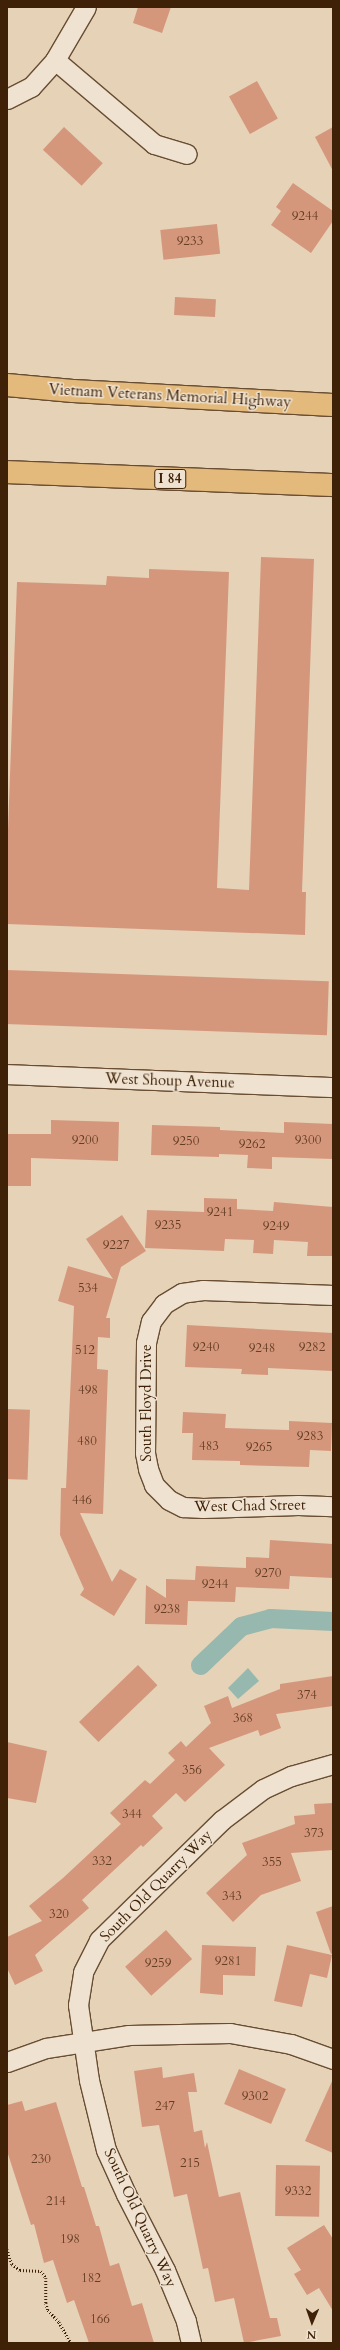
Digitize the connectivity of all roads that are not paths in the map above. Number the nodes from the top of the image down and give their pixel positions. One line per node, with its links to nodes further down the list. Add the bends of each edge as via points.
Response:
1 (86, 7): 2 (street)
2 (55, 60): 3 (street, via 31,87); 4 (street, via 154,144)
3 (7, 99)
4 (186, 154)
5 (7, 385): 6 (highway, Vietnam Veterans Memorial Highway)
6 (333, 405)
7 (7, 472): 8 (highway, I 84)
8 (333, 485)
9 (7, 1074): 10 (street, West Shoup Avenue)
10 (333, 1087)
11 (333, 1295): 12 (street, South Floyd Drive, via 202,1290 182,1293 164,1304 151,1322 146,1343 144,1453 154,1485)
12 (169, 1500): 13 (street, West Chad Street, via 183,1507 203,1508)
13 (333, 1506)
14 (333, 1764): 15 (street, South Old Quarry Way, via 291,1776 263,1789 222,1820 99,1940 83,1972 78,2005)
15 (84, 2042): 16 (street, via 129,2035 230,2033 291,2044); 17 (street, via 46,2048); 18 (street, South Old Quarry Way, via 89,2080 106,2150 165,2270 186,2321)
16 (333, 2059)
17 (7, 2062)
18 (191, 2343)

